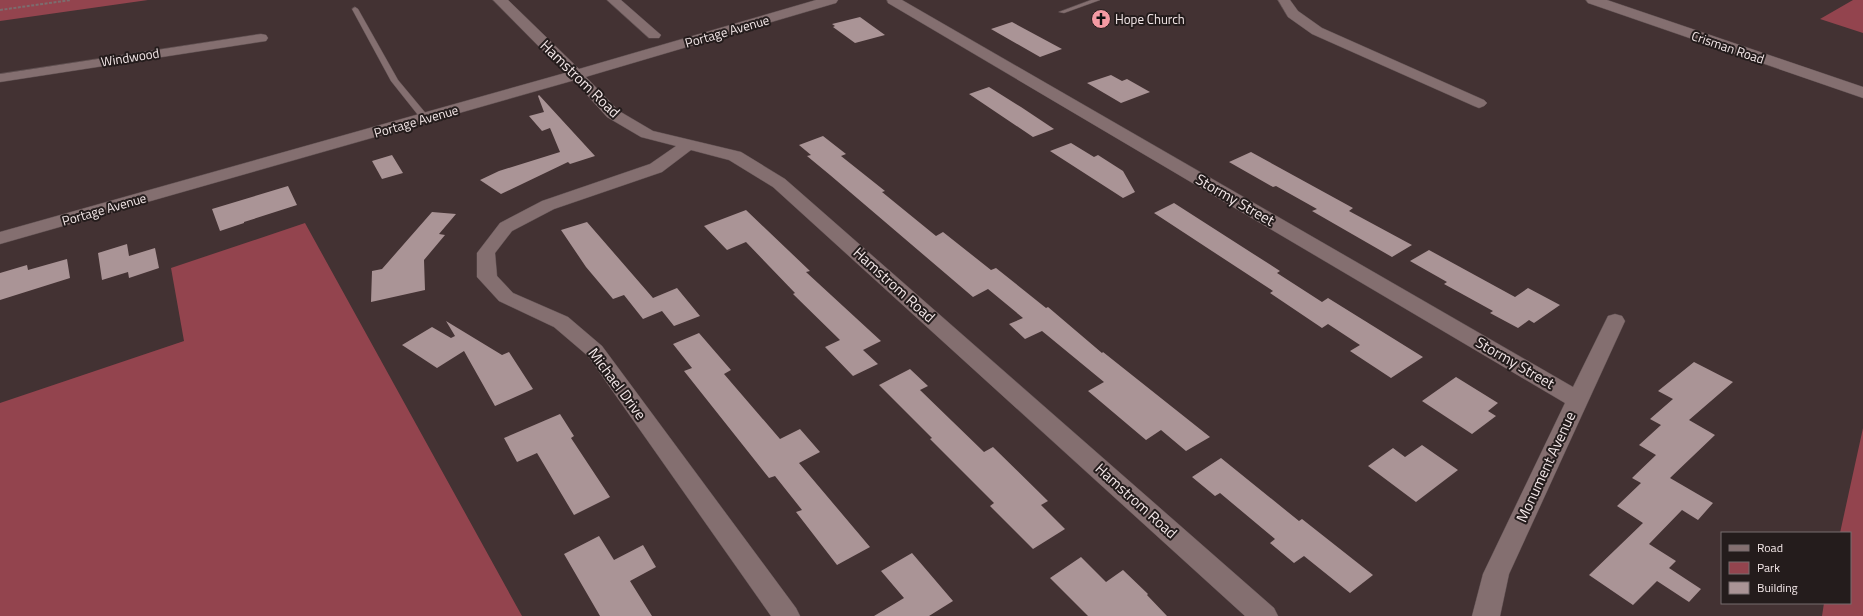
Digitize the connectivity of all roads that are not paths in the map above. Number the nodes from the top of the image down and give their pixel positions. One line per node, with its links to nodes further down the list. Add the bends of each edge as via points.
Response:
1 (500, 0): 12 (street, Hamstrom Road)
2 (612, 0): 10 (street)
3 (831, 0): 12 (street, Portage Avenue)
4 (893, 0): 20 (street, Stormy Street)
5 (1097, 0): 9 (lane)
6 (1284, 0): 15 (street, via 1297,18 1322,34)
7 (1593, 0): 14 (street, Crisman Road)
8 (355, 9): 16 (lane, via 395,81)
9 (1062, 12)
10 (654, 35)
11 (261, 38): 13 (street, Windwood)
12 (576, 75): 16 (street, Portage Avenue); 17 (street, Hamstrom Road, via 613,114 647,134)
13 (0, 78)
14 (1863, 93)
15 (1480, 103)
16 (425, 118): 18 (street, Portage Avenue)
17 (689, 144): 21 (street, Michael Drive, via 656,168 548,205 506,227 486,253 487,277 506,297 561,322 596,351); 22 (street, Hamstrom Road, via 735,156 780,183)
18 (0, 238)
19 (1615, 321): 20 (street, Monument Avenue)
20 (1578, 400): 23 (street, Monument Avenue, via 1496,574)
21 (786, 616)
22 (1264, 616)
23 (1486, 616)

